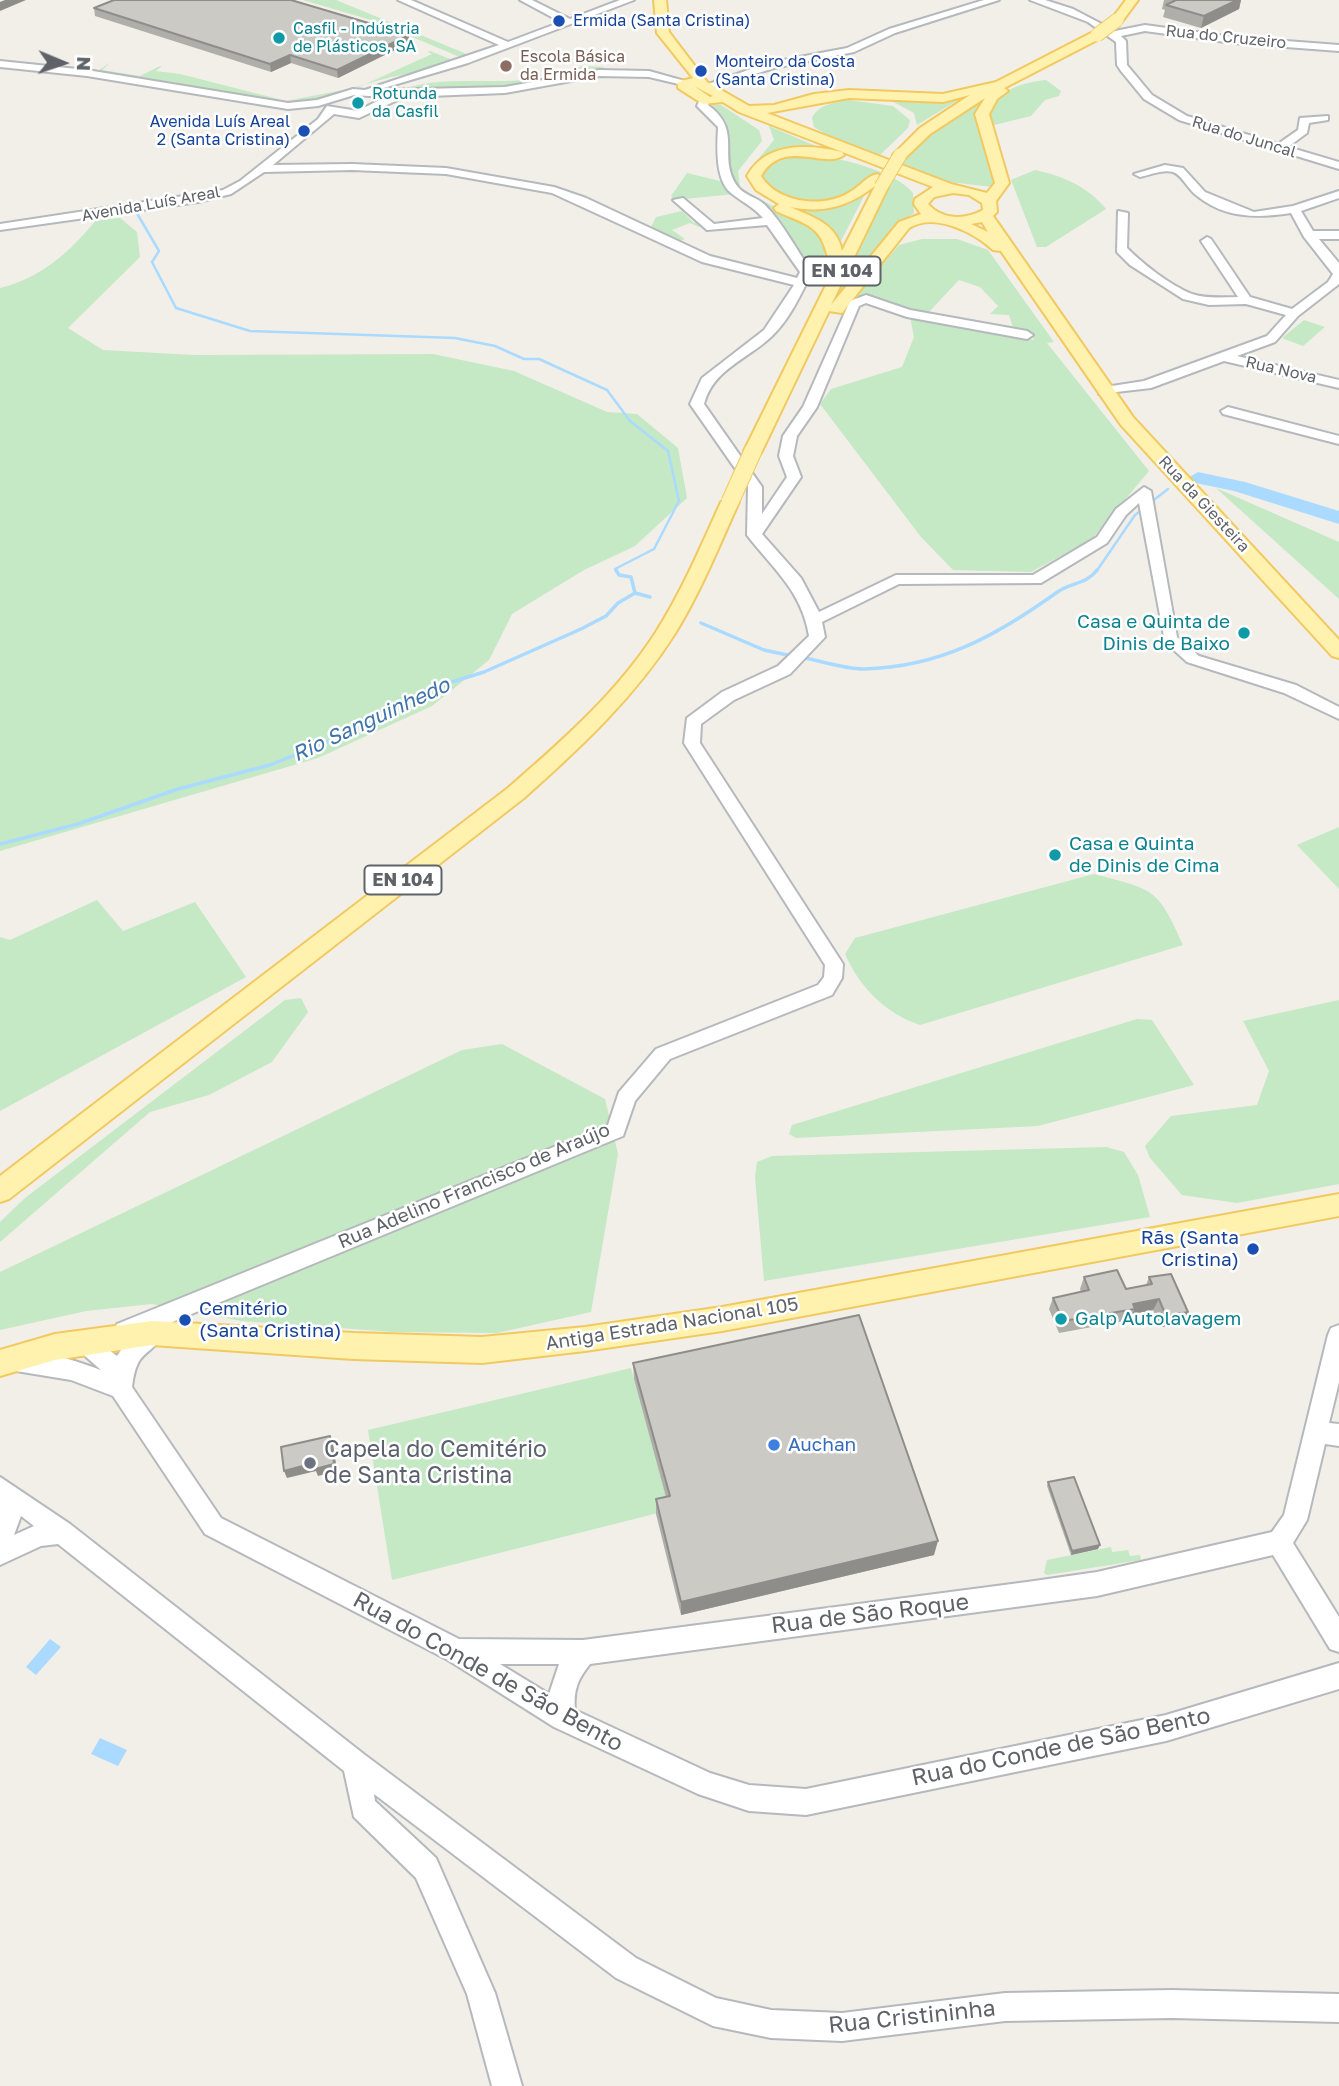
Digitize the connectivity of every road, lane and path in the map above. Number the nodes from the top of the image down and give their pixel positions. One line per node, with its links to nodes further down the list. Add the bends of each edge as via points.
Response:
1 (403, 0): 10 (street)
2 (525, 0): 8 (street)
3 (629, 0): 8 (street)
4 (660, 0): 16 (main road, via 663,33)
5 (994, 0): 16 (street, via 892,31 850,50 772,65)
6 (1035, 0): 9 (street, via 1085,16)
7 (1132, 0): 12 (main road, EN 104, bridge, via 1117,20)
8 (567, 21): 10 (street)
9 (1113, 34): 11 (street, Rua do Cruzeiro, via 1145,28); 27 (street, Rua do Juncal, via 1121,41 1122,65 1148,97 1183,118)
10 (505, 44): 17 (street)
11 (1339, 48)
12 (1055, 59): 14 (main road, EN 104); 15 (main road, EN 104)
13 (0, 64): 19 (street, via 92,74 275,105)
14 (1010, 82): 28 (main road, EN 104, via 963,104); 38 (main road, via 992,97 982,114 1002,178)
15 (994, 85): 16 (main road, via 943,98 849,94 774,109); 25 (main road, EN 104, via 958,103)
16 (708, 90): 18 (street, via 657,75 616,72 505,90); 22 (main road); 26 (main road); 42 (street, via 702,106 723,127 722,155 733,189 761,208)
17 (368, 92): 18 (street); 19 (street, via 344,93); 20 (street, via 382,98)
18 (405, 92): 20 (street, Avenida Luís Areal)
19 (331, 105): 21 (street); 24 (street, Avenida Luís Areal)
20 (382, 105): 21 (street, Avenida Luís Areal)
21 (354, 114): 24 (street, Avenida Luís Areal)
22 (751, 116): 29 (main road); 51 (main road, via 769,136 748,163 744,183 761,198 816,224 832,238)
23 (1324, 118): 27 (street, via 1304,120 1303,131)
24 (321, 121): 31 (street, Avenida Luís Areal)
25 (905, 140): 26 (main road, via 911,116 897,104 868,97 821,102 803,114 803,122); 28 (main road, EN 104)
26 (827, 142): 34 (main road)
27 (1280, 147): 30 (street, Rua do Juncal)
28 (896, 154): 33 (main road, EN 104, bridge)
29 (869, 164): 33 (main road, via 835,155 792,153 763,162 754,176 757,186 768,195 812,204 854,196 872,179); 37 (main road, via 907,181)
30 (1339, 166)
31 (258, 169): 44 (street, Avenida Luís Areal, via 227,192); 50 (street, via 352,167 483,177 573,197)
32 (1140, 174): 39 (street, via 1179,170 1194,190 1242,213)
33 (879, 183): 51 (main road, EN 104); 58 (main road, EN 104)
34 (951, 189): 37 (main road, via 932,192); 38 (main road, via 978,194)
35 (1339, 194): 39 (street)
36 (679, 200): 42 (street, via 710,233)
37 (922, 200): 41 (main road, via 922,209)
38 (987, 209): 43 (main road); 57 (main road)
39 (1295, 209): 45 (street)
40 (1122, 213): 54 (street, via 1121,249 1134,262 1196,299)
41 (934, 217): 43 (main road); 49 (main road, via 912,220)
42 (770, 221): 52 (street, via 806,272)
43 (956, 221): 53 (main road, via 988,236)
44 (0, 227)
45 (1308, 235): 46 (street); 55 (street, via 1339,274 1333,284)
46 (1339, 235)
47 (688, 240): 50 (street)
48 (1207, 241): 54 (street)
49 (890, 242): 53 (main road, via 944,233 977,240 991,246); 58 (main road, via 849,291 809,353)
50 (675, 245): 52 (street, via 720,265)
51 (837, 263): 62 (main road, EN 104)
52 (801, 283): 65 (street, via 769,332 699,388 697,404 755,487)
53 (1028, 288): 57 (main road)
54 (1246, 300): 55 (street)
55 (1294, 313): 59 (street, via 1271,340)
56 (1027, 334): 65 (street, via 966,326 858,300 810,407 790,436 786,456 794,477)
57 (1077, 350): 61 (main road, Rua da Giesteira)
58 (803, 354): 62 (main road, EN 104)
59 (1224, 357): 60 (street, Rua Nova); 61 (street, via 1146,385)
60 (1339, 384)
61 (1104, 391): 67 (main road, Rua da Giesteira)
62 (773, 411): 69 (main road, EN 104, bridge, via 666,632 614,701 516,793)
63 (1228, 411): 64 (street)
64 (1339, 440)
65 (754, 535): 66 (street, via 789,568)
66 (816, 619): 68 (street, via 896,579 1036,580 1102,540 1121,512 1146,498 1171,639 1193,659 1290,689); 73 (street, Rua Adelino Francisco de Araújo, via 817,637 784,670 728,696 693,722 692,743 834,964 834,978 825,990 663,1054 626,1098 616,1130)
67 (1339, 652)
68 (1339, 714)
69 (0, 1191)
70 (1339, 1205): 71 (main road, Antiga Estrada Nacional 105, via 722,1319 585,1339 482,1350)
71 (152, 1333): 73 (main road, Antiga Estrada Nacional 105); 76 (street, via 129,1351)
72 (1339, 1335): 77 (street)
73 (96, 1340): 74 (main road, Antiga Estrada Nacional 105); 75 (street); 76 (street, Rua do Conde de São Bento)
74 (2, 1362): 75 (street, via 57,1364)
75 (89, 1373): 76 (street)
76 (121, 1389): 85 (street, Rua do Conde de São Bento, via 213,1526)
77 (1314, 1432): 78 (street); 82 (street, via 1295,1520)
78 (1339, 1435)
79 (6, 1493): 80 (street, Rua Cristininha); 81 (street, via 10,1513)
80 (61, 1532): 83 (street, via 40,1535); 89 (street, Rua Cristininha)
81 (0, 1541)
82 (1279, 1542): 84 (street); 86 (street, Rua de São Roque, via 1097,1584)
83 (0, 1553)
84 (1339, 1640)
85 (457, 1651): 86 (street, Rua de São Roque); 88 (street, Rua do Conde de São Bento)
86 (583, 1652): 88 (street, via 559,1691)
87 (1339, 1676): 88 (street, Rua do Conde de São Bento, via 1166,1728 806,1802 749,1798 707,1785)
88 (563, 1718)
89 (356, 1764): 90 (street, Rua Cristininha, via 625,1968 713,2012 771,2024 842,2027 1005,2007); 91 (street, via 363,1808 426,1868 481,1993)
90 (1339, 2008)
91 (507, 2086)

